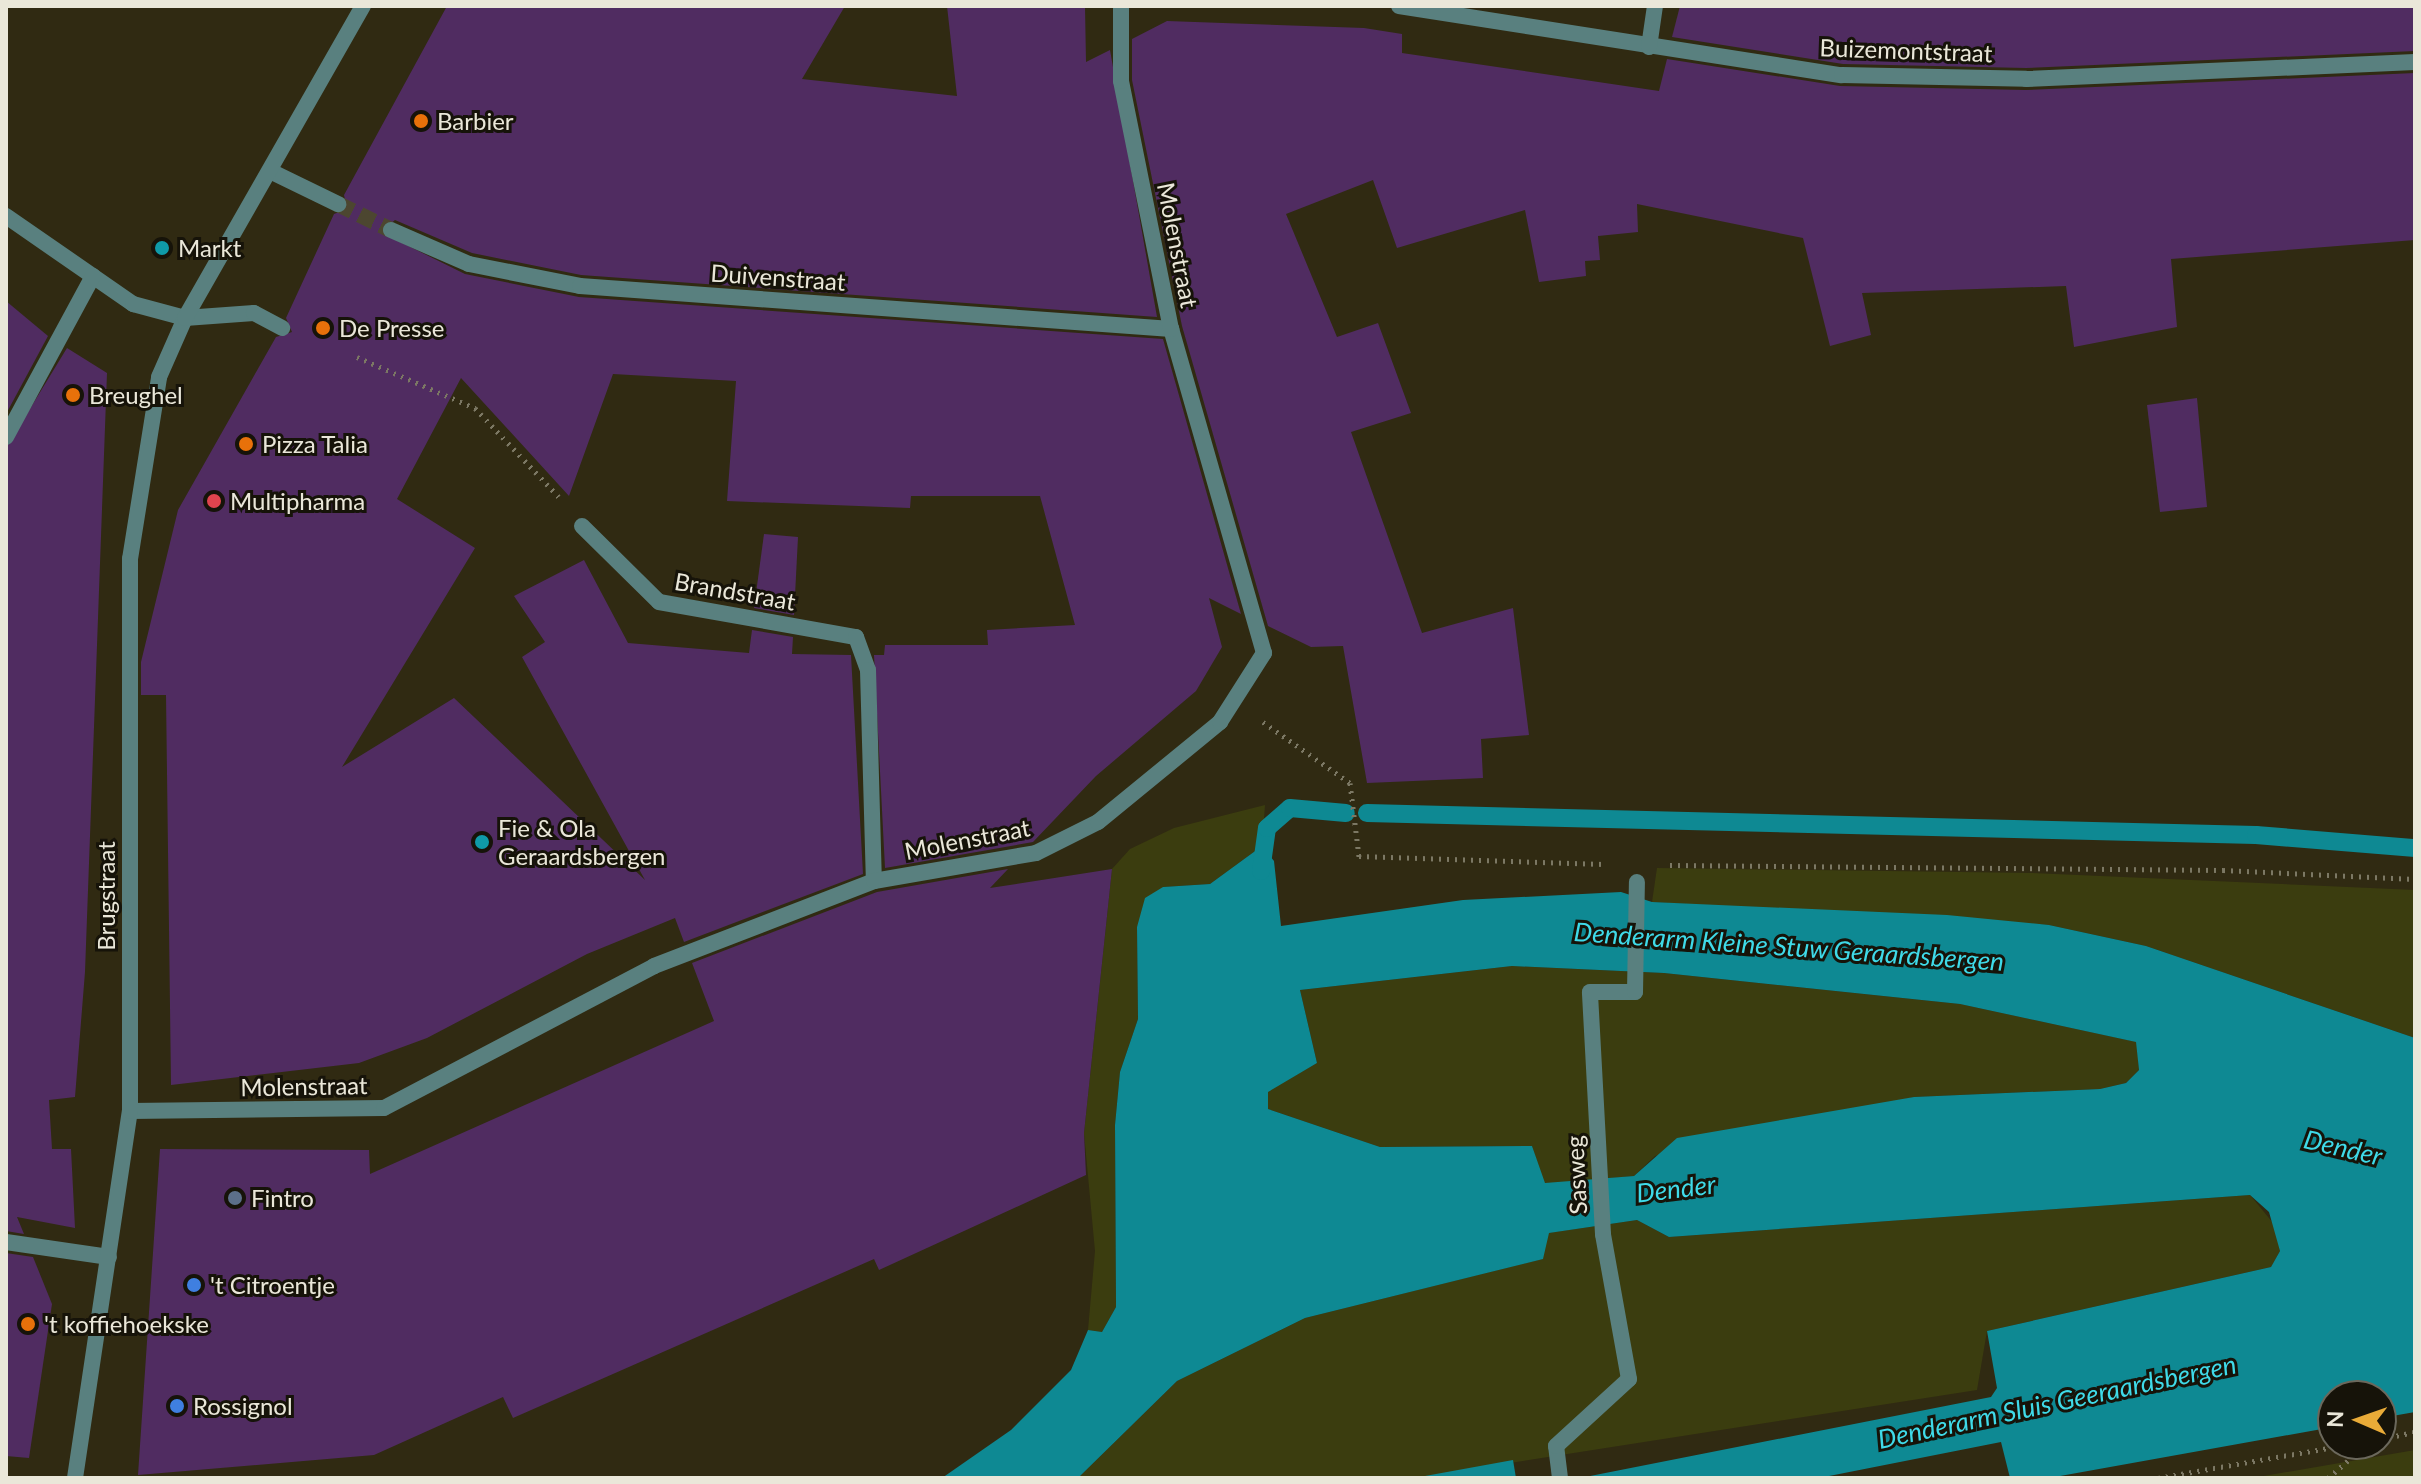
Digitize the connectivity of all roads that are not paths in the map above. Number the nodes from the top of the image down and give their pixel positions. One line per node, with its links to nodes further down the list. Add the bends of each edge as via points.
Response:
1 (363, 6): 7 (street)
2 (1121, 6): 14 (street, Molenstraat, via 1121,81)
3 (1399, 6): 5 (street, Buizemontstraat)
4 (1655, 6): 5 (street)
5 (1649, 47): 6 (street, Buizemontstraat, via 1842,75 2026,79)
6 (2415, 62)
7 (270, 171): 8 (street); 12 (street)
8 (338, 204)
9 (6, 216): 11 (street)
10 (391, 230): 14 (street, Duivenstraat, via 469,264 580,286)
11 (93, 276): 12 (street, via 133,304); 15 (street)
12 (185, 318): 13 (street, via 254,313); 19 (street, Brugstraat, via 159,377 130,559)
13 (282, 328)
14 (1171, 329): 17 (street, Molenstraat, via 1264,653 1236,703 1098,822 1036,853)
15 (6, 437)
16 (582, 526): 17 (street, Brandstraat, via 659,602 856,637 868,670)
17 (874, 881): 19 (street, Molenstraat, via 654,966 384,1108)
18 (1637, 882): 23 (street, Sasweg, via 1635,992 1590,992 1603,1234 1629,1379 1556,1446)
19 (130, 1111): 21 (street, Brugstraat)
20 (6, 1242): 21 (street)
21 (109, 1257): 22 (street, Brugstraat)
22 (75, 1478)
23 (1560, 1478)

